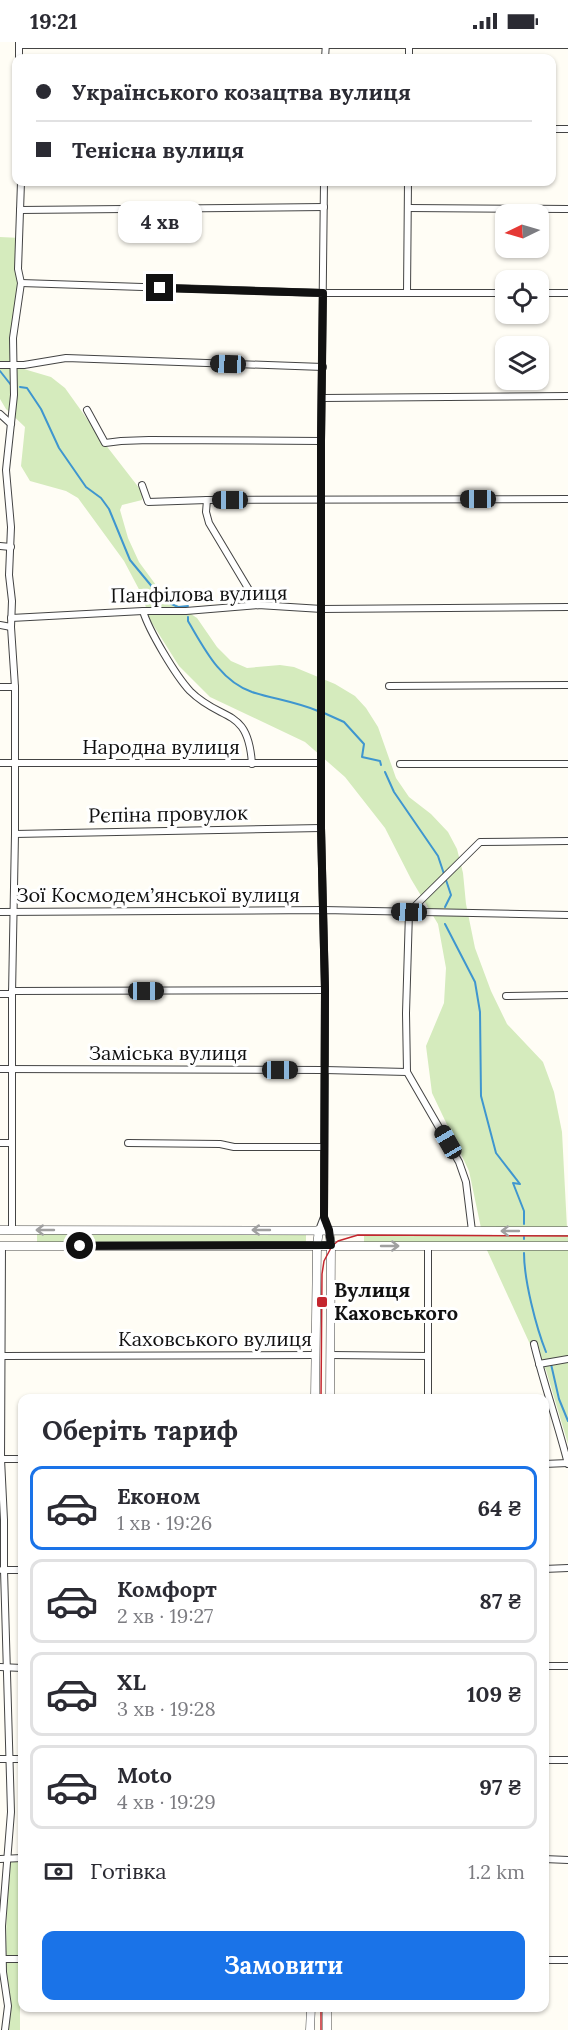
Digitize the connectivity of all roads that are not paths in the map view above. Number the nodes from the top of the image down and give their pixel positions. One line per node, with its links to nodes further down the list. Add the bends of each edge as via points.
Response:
1 (19, 44): 2 (street)
2 (326, 44): 3 (street)
3 (409, 45): 4 (street); 5 (street)
4 (568, 45)
5 (409, 54)
6 (21, 186): 12 (street)
7 (324, 186): 9 (street)
8 (408, 186): 10 (street)
9 (324, 207): 12 (street); 14 (street)
10 (408, 208): 11 (street); 15 (street)
11 (568, 209)
12 (20, 210): 13 (street)
13 (21, 283): 14 (street); 20 (street, via 13,338)
14 (323, 293): 15 (street); 21 (street)
15 (407, 293): 16 (street)
16 (495, 293)
17 (549, 293): 18 (street)
18 (568, 293)
19 (0, 365): 20 (street)
20 (14, 365): 21 (street, via 66,358); 26 (street)
21 (323, 367): 23 (street)
22 (568, 396): 23 (street)
23 (322, 398): 27 (street)
24 (87, 410): 27 (street, via 105,443)
25 (0, 414): 26 (street)
26 (11, 424): 28 (street)
27 (321, 441): 30 (street)
28 (3, 470): 34 (street)
29 (141, 485): 32 (street, via 148,502)
30 (322, 499): 31 (street); 32 (street); 37 (street)
31 (568, 499)
32 (207, 500): 35 (street, via 209,523)
33 (0, 546): 34 (street)
34 (11, 547): 39 (street)
35 (258, 605): 37 (street, Панфілова вулиця); 38 (street, Панфілова вулиця)
36 (568, 607): 37 (street, Панфілова вулиця)
37 (322, 609): 48 (street)
38 (143, 611): 39 (street, Панфілова вулиця); 49 (street, via 191,691 239,722 250,743)
39 (11, 618): 41 (street)
40 (0, 625): 41 (street)
41 (11, 627): 45 (street)
42 (568, 685): 43 (street)
43 (389, 686)
44 (0, 687): 45 (street)
45 (15, 687): 47 (street)
46 (0, 763): 47 (street, Народна вулиця)
47 (15, 763): 49 (street, Народна вулиця); 53 (street)
48 (321, 763): 49 (street, Народна вулиця); 52 (street)
49 (252, 764)
50 (400, 764): 51 (street)
51 (568, 764)
52 (321, 828): 53 (street, Рєпіна провулок); 55 (street)
53 (15, 834): 57 (street)
54 (568, 841): 58 (street, via 480,842)
55 (323, 910): 57 (street, Зої Космодем’янської вулиця); 58 (street, Зої Космодем’янської вулиця); 60 (street)
56 (0, 912): 57 (street, Зої Космодем’янської вулиця)
57 (13, 912): 61 (street)
58 (409, 912): 59 (street, Зої Космодем’янської вулиця); 68 (street)
59 (568, 915)
60 (325, 990): 61 (street); 67 (street)
61 (12, 993): 62 (street); 66 (street)
62 (0, 994)
63 (568, 995): 64 (street)
64 (506, 996)
65 (0, 1069): 66 (street, Заміська вулиця)
66 (12, 1069): 67 (street, Заміська вулиця); 70 (street)
67 (325, 1070): 68 (street, Заміська вулиця); 72 (street)
68 (407, 1072): 78 (street, via 459,1162 466,1182)
69 (0, 1143): 70 (street)
70 (12, 1143): 75 (street)
71 (128, 1143): 72 (street)
72 (324, 1147): 73 (street)
73 (324, 1217): 76 (street); 77 (street)
74 (1, 1230): 75 (street); 82 (street)
75 (12, 1230): 76 (street, one-way to 75); 83 (street)
76 (319, 1230): 77 (street); 80 (street)
77 (329, 1230): 78 (street); 81 (street)
78 (472, 1230): 79 (street, one-way to 78)
79 (568, 1231)
80 (317, 1245): 81 (street); 83 (street); 87 (street)
81 (331, 1245): 84 (street, one-way to 84); 88 (street)
82 (1, 1246): 83 (street); 89 (street)
83 (12, 1246)
84 (428, 1246): 85 (street); 90 (street)
85 (568, 1246)
86 (534, 1344): 92 (street)
87 (316, 1355): 88 (street, Каховського вулиця); 89 (street, Каховського вулиця); 93 (street)
88 (331, 1355): 90 (street, Каховського вулиця); 94 (street)
89 (3, 1356): 98 (street)
90 (428, 1356): 95 (street)
91 (568, 1359): 92 (street)
92 (539, 1364): 96 (street)
93 (315, 1394)
94 (330, 1394)
95 (428, 1394)
96 (548, 1394)
97 (549, 1396): 101 (street)
98 (1, 1459): 99 (street); 104 (street)
99 (18, 1459)
100 (549, 1464): 101 (street)
101 (568, 1464)
102 (568, 1568): 103 (street)
103 (549, 1569)
104 (2, 1570): 105 (street); 108 (street)
105 (18, 1570)
106 (549, 1666): 107 (street)
107 (568, 1666)
108 (3, 1667): 109 (street); 111 (street)
109 (18, 1668)
110 (0, 1759): 111 (street)
111 (9, 1759): 112 (street); 116 (street)
112 (18, 1759)
113 (549, 1760): 114 (street)
114 (568, 1760)
115 (0, 1858): 116 (street)
116 (8, 1858): 117 (street); 120 (street)
117 (18, 1858)
118 (549, 1859): 119 (street)
119 (568, 1860)
120 (1, 1959): 121 (street); 126 (street, via 8,2006)
121 (18, 1959)
122 (549, 1960): 123 (street)
123 (568, 1960)
124 (311, 2012): 127 (street)
125 (327, 2012): 128 (street)
126 (5, 2030)
127 (310, 2030)
128 (327, 2030)

